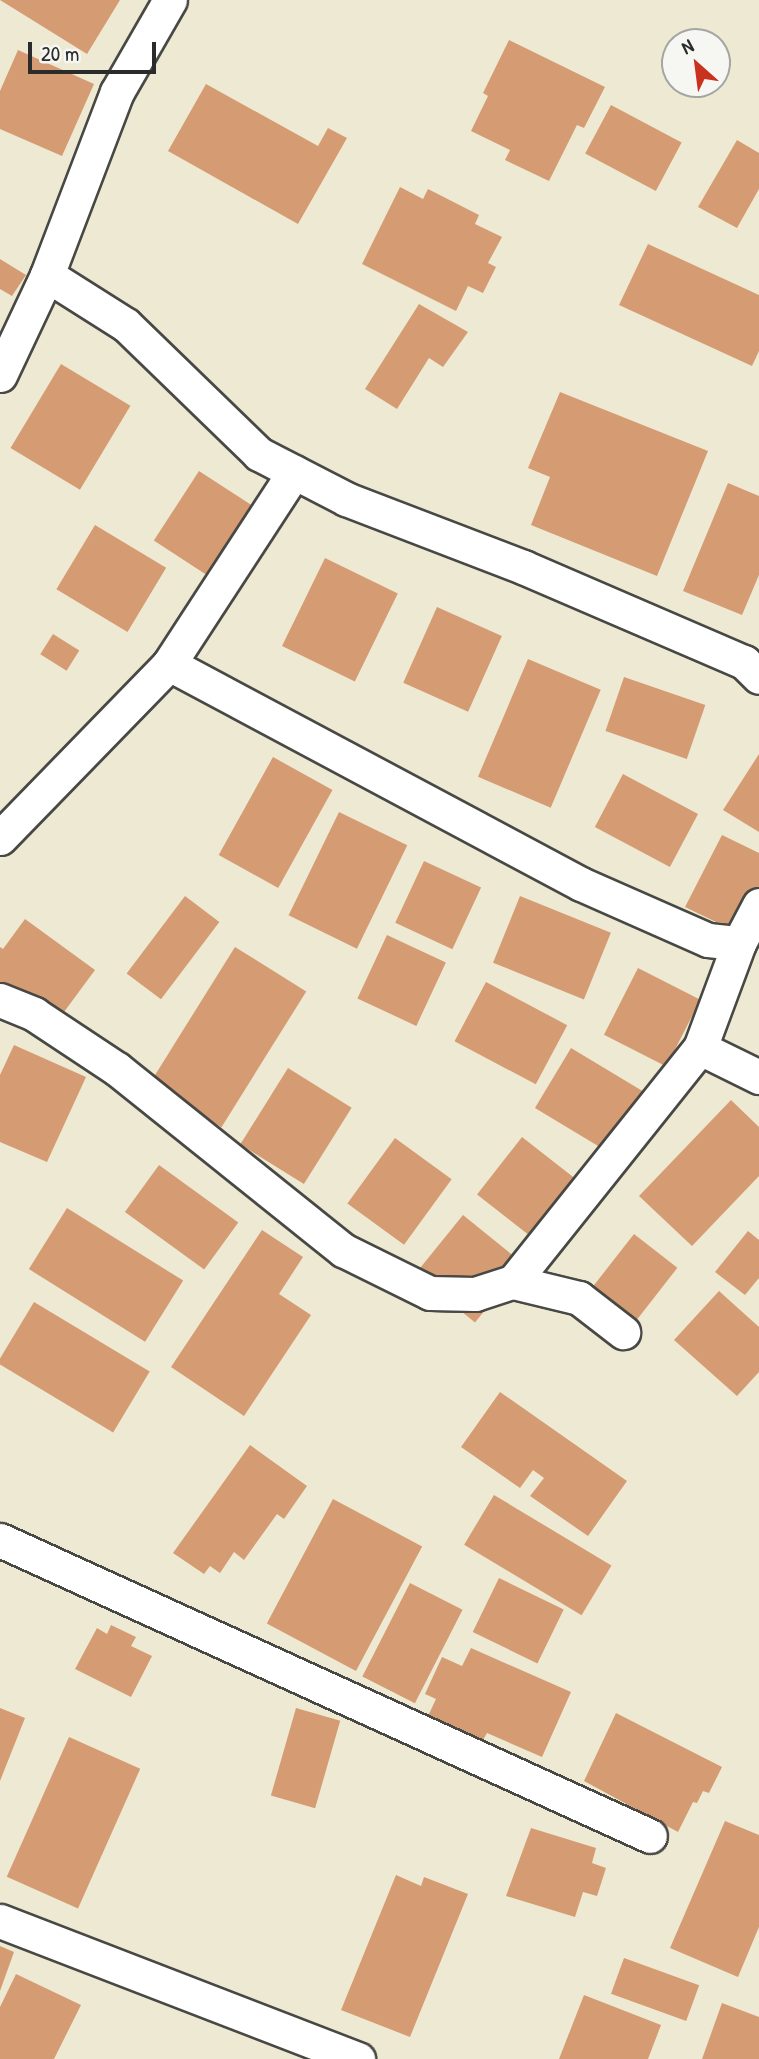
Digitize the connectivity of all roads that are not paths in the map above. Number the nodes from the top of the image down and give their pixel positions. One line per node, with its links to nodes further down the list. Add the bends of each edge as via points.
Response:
1 (170, 0): 2 (street, via 117,92)
2 (47, 275): 3 (street); 4 (street, via 126,325 259,454)
3 (0, 375)
4 (294, 472): 5 (street); 6 (street, via 346,499)
5 (169, 664): 7 (street); 9 (street, via 581,884 708,940)
6 (754, 664)
7 (0, 838)
8 (759, 905): 9 (street)
9 (739, 943): 11 (street)
10 (0, 1000): 13 (street, via 34,1014 117,1069 343,1250 430,1293 475,1294)
11 (700, 1048): 12 (street); 13 (street)
12 (759, 1077)
13 (513, 1282): 14 (street, via 579,1298)
14 (623, 1332)
15 (0, 1540): 16 (street)
16 (650, 1836)
17 (0, 1921): 18 (street)
18 (358, 2059)

